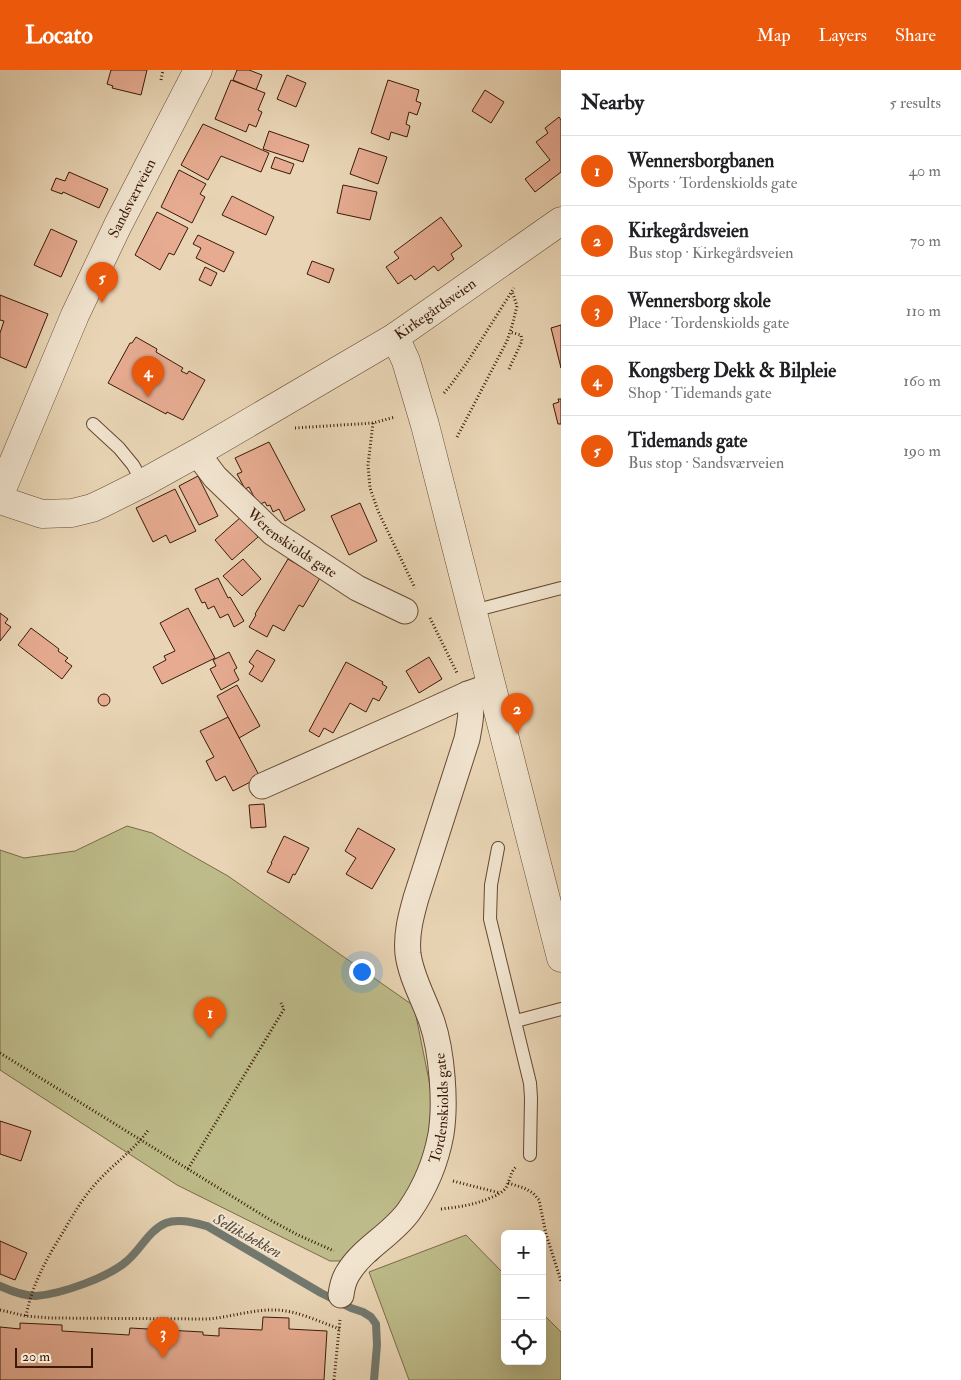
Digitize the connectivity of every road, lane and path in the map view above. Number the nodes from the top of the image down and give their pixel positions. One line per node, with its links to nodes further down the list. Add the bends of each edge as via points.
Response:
1 (198, 70): 16 (street, Sandsværveien, via 91,280)
2 (561, 220): 6 (street, Kirkegårdsveien)
3 (515, 286): 4 (path)
4 (512, 291): 5 (path, via 517,306); 8 (path)
5 (510, 332): 7 (path, via 521,335 522,341); 13 (path)
6 (395, 336): 14 (street); 19 (street, Kirkegårdsveien, via 416,390)
7 (509, 369)
8 (443, 394)
9 (398, 416): 10 (path)
10 (373, 423): 12 (path); 18 (path, via 368,465 370,488)
11 (93, 424): 15 (lane, via 119,448)
12 (289, 429)
13 (455, 440)
14 (197, 453): 15 (street); 18 (street, Werenskiolds gate, via 215,477 273,533 356,588)
15 (143, 483): 16 (street, via 92,508 67,514 42,514)
16 (2, 487)
17 (561, 588): 19 (lane)
18 (417, 605): 20 (path)
19 (473, 612): 20 (street, Kirkegårdsveien)
20 (480, 690): 21 (street); 23 (street, Kirkegårdsveien); 32 (street, Tordenskiolds gate, via 470,701 472,716 467,739 416,898 408,938 410,967 432,1024 441,1072 441,1132)
21 (262, 786)
22 (498, 848): 26 (lane, via 491,886 490,920)
23 (561, 958)
24 (280, 1003): 31 (path, via 284,1009)
25 (561, 1009): 26 (lane)
26 (516, 1022): 30 (lane, via 530,1082)
27 (0, 1054): 29 (path)
28 (149, 1129): 29 (path)
29 (141, 1140): 31 (path); 40 (path, via 91,1189 33,1287)
30 (530, 1155): 33 (path, via 514,1169)
31 (188, 1169): 36 (path, via 278,1225)
32 (429, 1175): 34 (path); 35 (street, Tordenskiolds gate)
33 (508, 1183): 34 (path); 37 (path, via 524,1188 539,1200)
34 (501, 1193): 35 (path, via 467,1206)
35 (408, 1212): 36 (street, Tordenskiolds gate)
36 (357, 1262): 38 (street, Tordenskiolds gate, via 347,1274)
37 (561, 1282)
38 (341, 1295)
39 (0, 1310): 40 (path)
40 (26, 1316): 42 (path, via 208,1319 278,1310)
41 (340, 1321): 42 (path)
42 (340, 1329): 43 (path)
43 (334, 1380)

